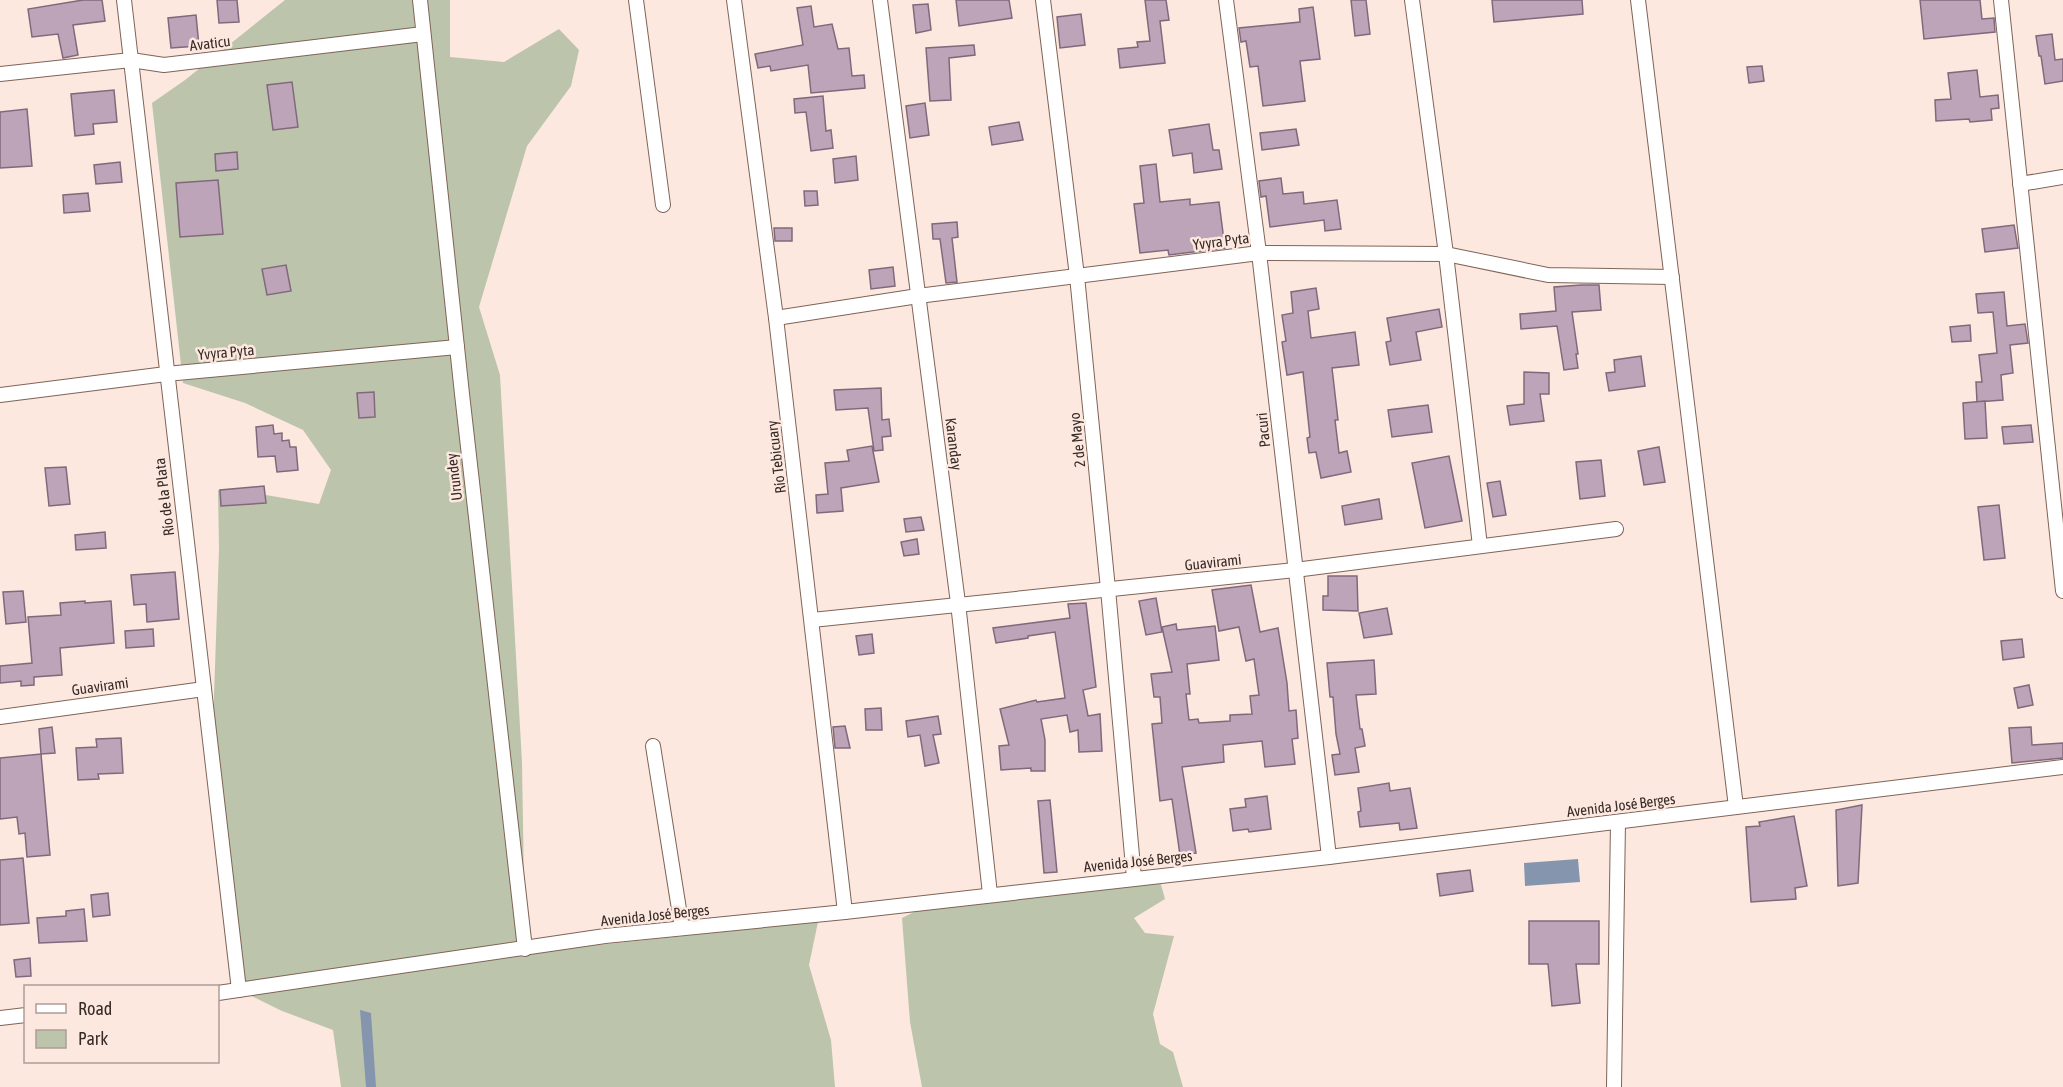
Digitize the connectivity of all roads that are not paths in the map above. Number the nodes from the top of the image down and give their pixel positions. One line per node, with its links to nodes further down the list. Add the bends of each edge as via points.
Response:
1 (124, 0): 12 (street, Río de la Plata)
2 (420, 0): 11 (street, Urundey)
3 (636, 0): 16 (street)
4 (734, 0): 22 (street, Río Tebicuary)
5 (879, 0): 21 (street, Karanday)
6 (1043, 0): 19 (street, 2 de Mayo)
7 (1226, 0): 17 (street, Pacuri)
8 (1412, 0): 18 (street)
9 (1638, 0): 20 (street)
10 (2001, 0): 15 (street)
11 (423, 34): 12 (street, Avaticu, via 164,65); 23 (street, Urundey)
12 (131, 60): 13 (street, Avaticu); 24 (street, Río de la Plata)
13 (0, 74)
14 (2063, 177): 15 (street)
15 (2020, 184): 26 (street)
16 (663, 205)
17 (1259, 253): 18 (street, Yvyra Pyta); 19 (street, Yvyra Pyta); 29 (street, Pacuri)
18 (1446, 254): 20 (street, Yvyra Pyta, via 1548,275); 28 (street)
19 (1077, 276): 21 (street, Yvyra Pyta); 30 (street, 2 de Mayo)
20 (1672, 277): 38 (street)
21 (918, 296): 22 (street, Yvyra Pyta); 32 (street, Karanday)
22 (776, 318): 33 (street, Río Tebicuary)
23 (457, 347): 24 (street, Yvyra Pyta); 45 (street, Urundey)
24 (166, 374): 25 (street, Yvyra Pyta); 34 (street, Río de la Plata)
25 (0, 395)
26 (2057, 477): 31 (street)
27 (1616, 529): 28 (street, Guavirami)
28 (1480, 546): 29 (street, Guavirami)
29 (1295, 570): 30 (street, Guavirami); 40 (street, Pacuri)
30 (1108, 590): 32 (street, Guavirami); 41 (street, 2 de Mayo)
31 (2063, 591)
32 (958, 603): 33 (street, Guavirami); 42 (street, Karanday)
33 (812, 620): 43 (street, Río Tebicuary)
34 (204, 689): 35 (street, Guavirami); 46 (street, Río de la Plata)
35 (0, 717)
36 (653, 746): 44 (street)
37 (2063, 767): 38 (street, Avenida José Berges)
38 (1736, 807): 39 (street, Avenida José Berges)
39 (1618, 822): 40 (street, Avenida José Berges); 50 (street)
40 (1329, 857): 41 (street, Avenida José Berges)
41 (1134, 878): 42 (street, Avenida José Berges)
42 (990, 894): 43 (street, Avenida José Berges)
43 (845, 912): 44 (street, Avenida José Berges)
44 (682, 928): 45 (street, Avenida José Berges)
45 (525, 949): 46 (street, Avenida José Berges)
46 (238, 990): 47 (street, Avenida José Berges)
47 (219, 993)
48 (24, 1015): 49 (street)
49 (0, 1018)
50 (1614, 1087)

